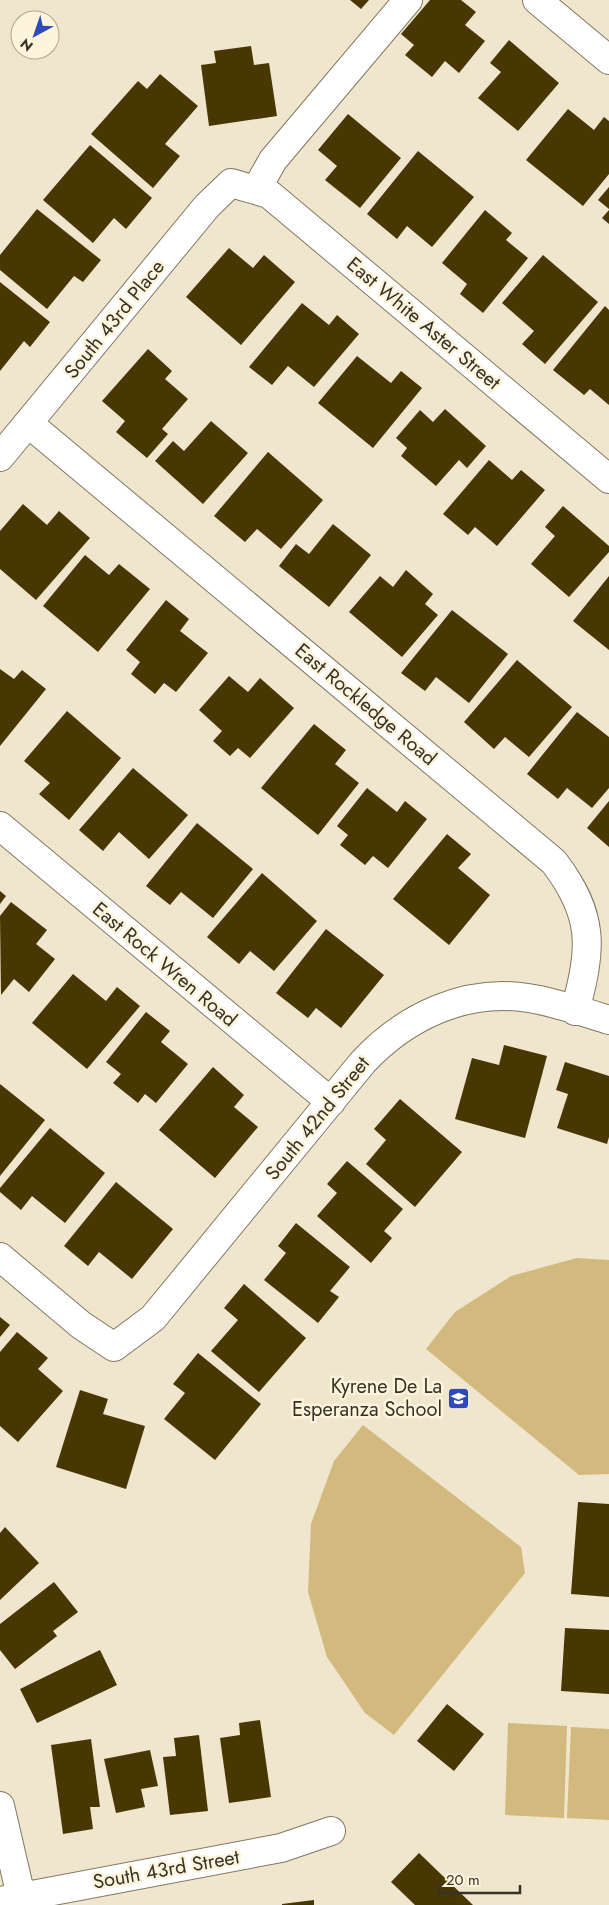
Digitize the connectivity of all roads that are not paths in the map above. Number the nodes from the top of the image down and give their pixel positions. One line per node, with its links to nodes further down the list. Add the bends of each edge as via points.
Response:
1 (408, 0): 4 (street, South 43rd Place, via 273,160)
2 (536, 0): 3 (street)
3 (609, 60)
4 (243, 187): 5 (street, South 43rd Place, via 208,206); 7 (street, East White Aster Street, via 270,194)
5 (28, 423): 6 (street, South 43rd Place); 9 (street, East Rockledge Road, via 554,862 572,886 584,916 588,944 585,975)
6 (0, 457)
7 (609, 479)
8 (0, 826): 11 (street, East Rock Wren Road)
9 (575, 1011): 10 (street); 11 (street, South 42nd Street, via 528,998 499,995 441,1008 406,1024 381,1042)
10 (609, 1020)
11 (331, 1102): 12 (street, South 42nd Street, via 153,1318 114,1347 81,1325)
12 (0, 1257)
13 (0, 1806): 15 (street)
14 (331, 1831): 15 (street, South 43rd Street, via 281,1848)
15 (15, 1901)

